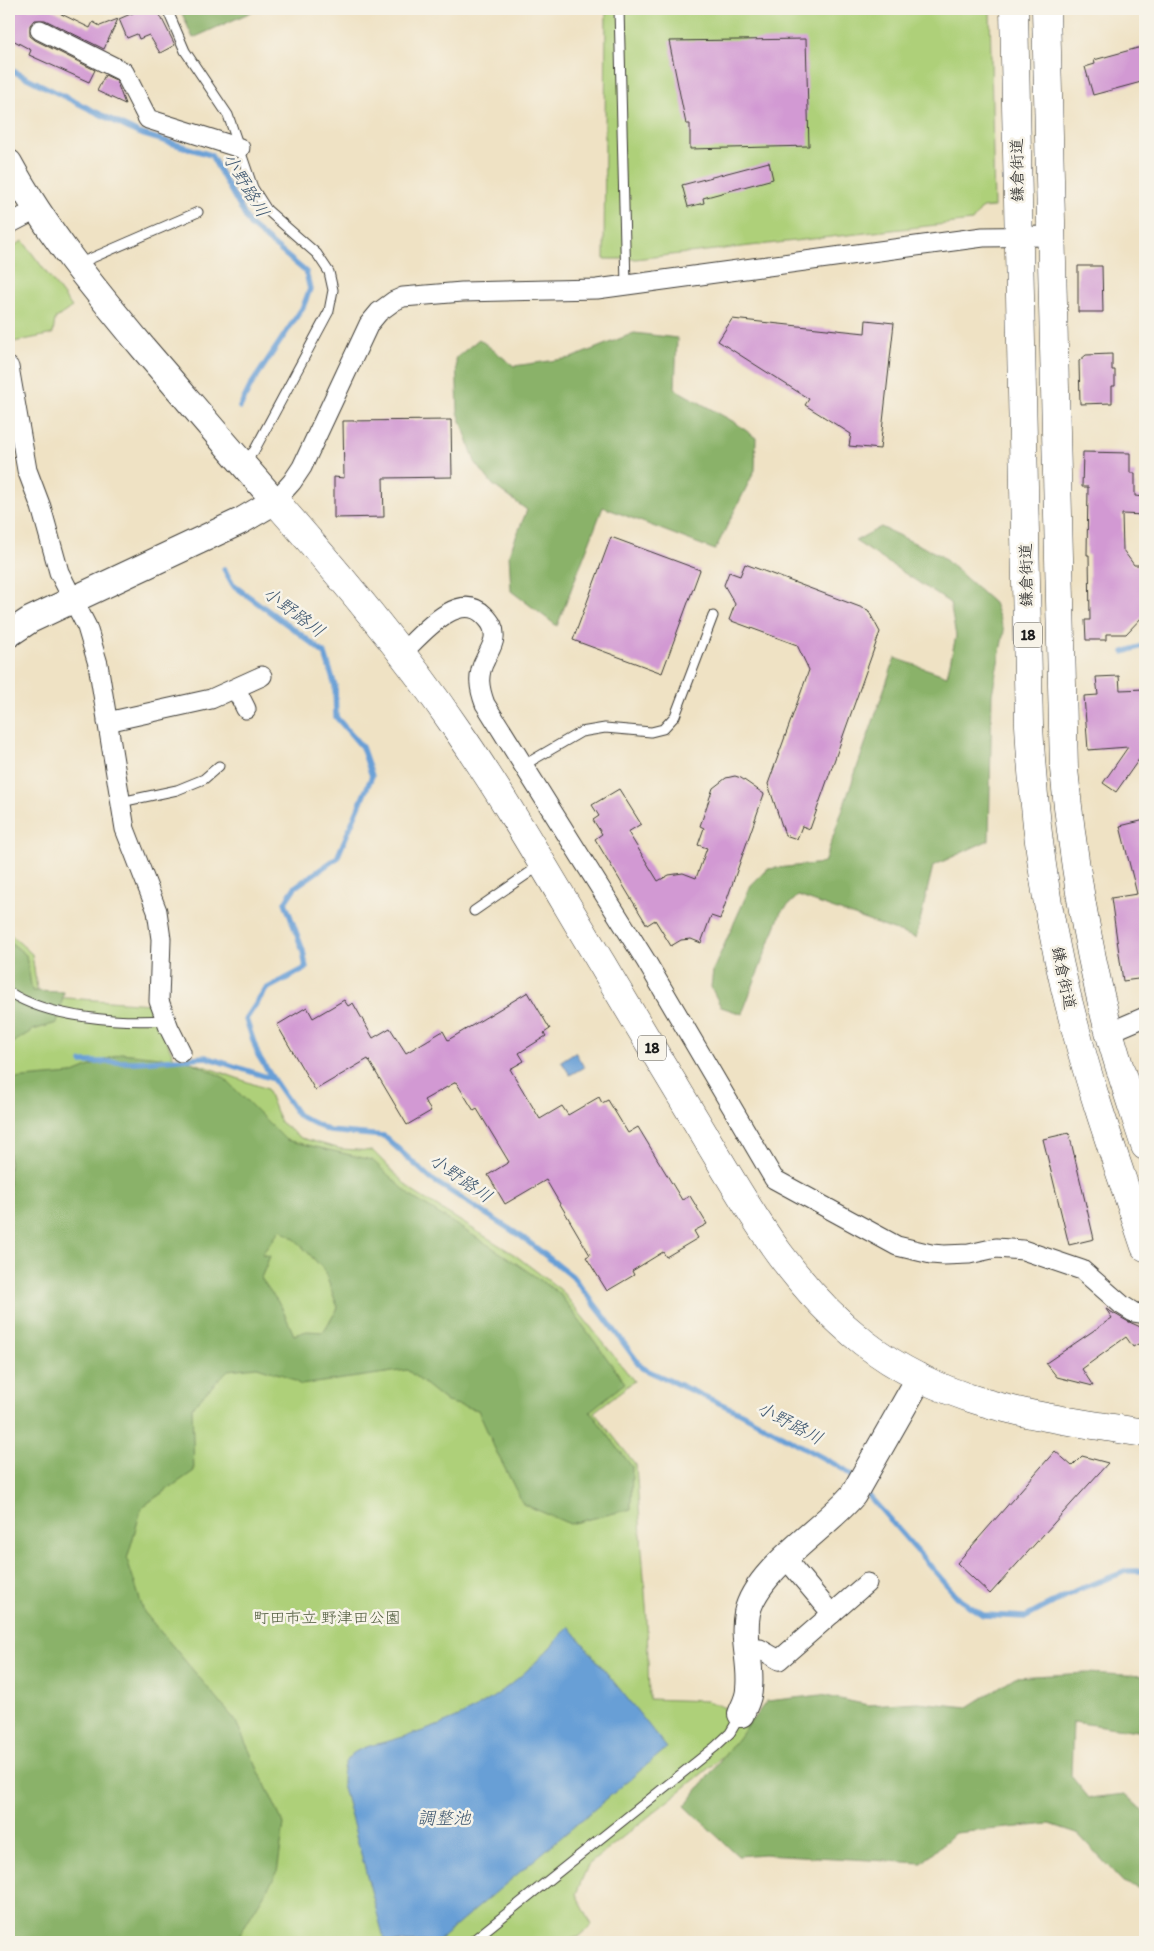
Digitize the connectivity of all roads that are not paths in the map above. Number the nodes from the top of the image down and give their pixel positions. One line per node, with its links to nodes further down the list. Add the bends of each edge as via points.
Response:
1 (167, 9): 6 (lane, via 185,51 228,115)
2 (619, 9): 14 (lane)
3 (1014, 9): 11 (main road, 鎌倉街道 / 18)
4 (1046, 9): 12 (main road, 鎌倉街道 / 18)
5 (40, 30): 6 (street, via 124,72 148,119)
6 (240, 148): 16 (lane, via 253,188 267,210 317,254 329,272 333,290 330,311 254,451)
7 (9, 163): 8 (street)
8 (36, 210): 10 (street); 13 (street)
9 (198, 212): 13 (lane)
10 (9, 224)
11 (1019, 236): 12 (street); 14 (street, via 983,237); 37 (main road, 鎌倉街道 / 18, via 1029,725 1037,822 1048,902 1074,1026)
12 (1051, 236): 34 (main road, 鎌倉街道 / 18, via 1064,769 1079,889)
13 (76, 265): 16 (street)
14 (626, 286): 17 (street, via 462,292 394,301 369,324 302,467)
15 (9, 367): 18 (street, via 28,470 59,572)
16 (239, 460): 17 (street)
17 (275, 501): 18 (street, via 228,528); 21 (main road, 18)
18 (73, 599): 20 (street); 25 (street, via 87,627 98,664)
19 (713, 616): 26 (lane, via 675,716 663,728 651,732 605,728 582,732)
20 (9, 634)
21 (402, 652): 26 (street, via 455,608 481,612 490,620 494,640 479,676 479,690); 29 (main road, 18, via 460,734)
22 (262, 676): 23 (street)
23 (236, 689): 24 (street); 25 (street, via 210,699)
24 (246, 709)
25 (107, 722): 28 (street)
26 (524, 765): 38 (street, via 646,961 774,1179 897,1246 944,1255 996,1248 1023,1250 1082,1270 1122,1305 1133,1312)
27 (219, 766): 28 (lane, via 204,779 177,790)
28 (121, 802): 33 (street, via 125,829 157,910 161,939 159,1001)
29 (542, 864): 30 (lane); 39 (main road, 18, via 744,1202 787,1266 811,1294 864,1343)
30 (474, 911)
31 (9, 992): 33 (lane, via 20,1000 46,1009 139,1022)
32 (1145, 1017): 34 (street)
33 (166, 1020): 35 (street)
34 (1110, 1032): 36 (main road, 鎌倉街道 / 18)
35 (181, 1052)
36 (1145, 1146)
37 (1145, 1247)
38 (1145, 1314)
39 (920, 1377): 40 (main road, 18, via 960,1395 1011,1411); 41 (street, via 853,1495)
40 (1145, 1433)
41 (785, 1558): 43 (street); 44 (street, via 766,1576 748,1610 744,1632)
42 (867, 1583): 43 (street)
43 (832, 1614): 44 (street, via 779,1660 760,1649)
44 (747, 1650): 45 (street, via 750,1689)
45 (741, 1714): 46 (lane, via 730,1733 715,1747)
46 (471, 1942)

